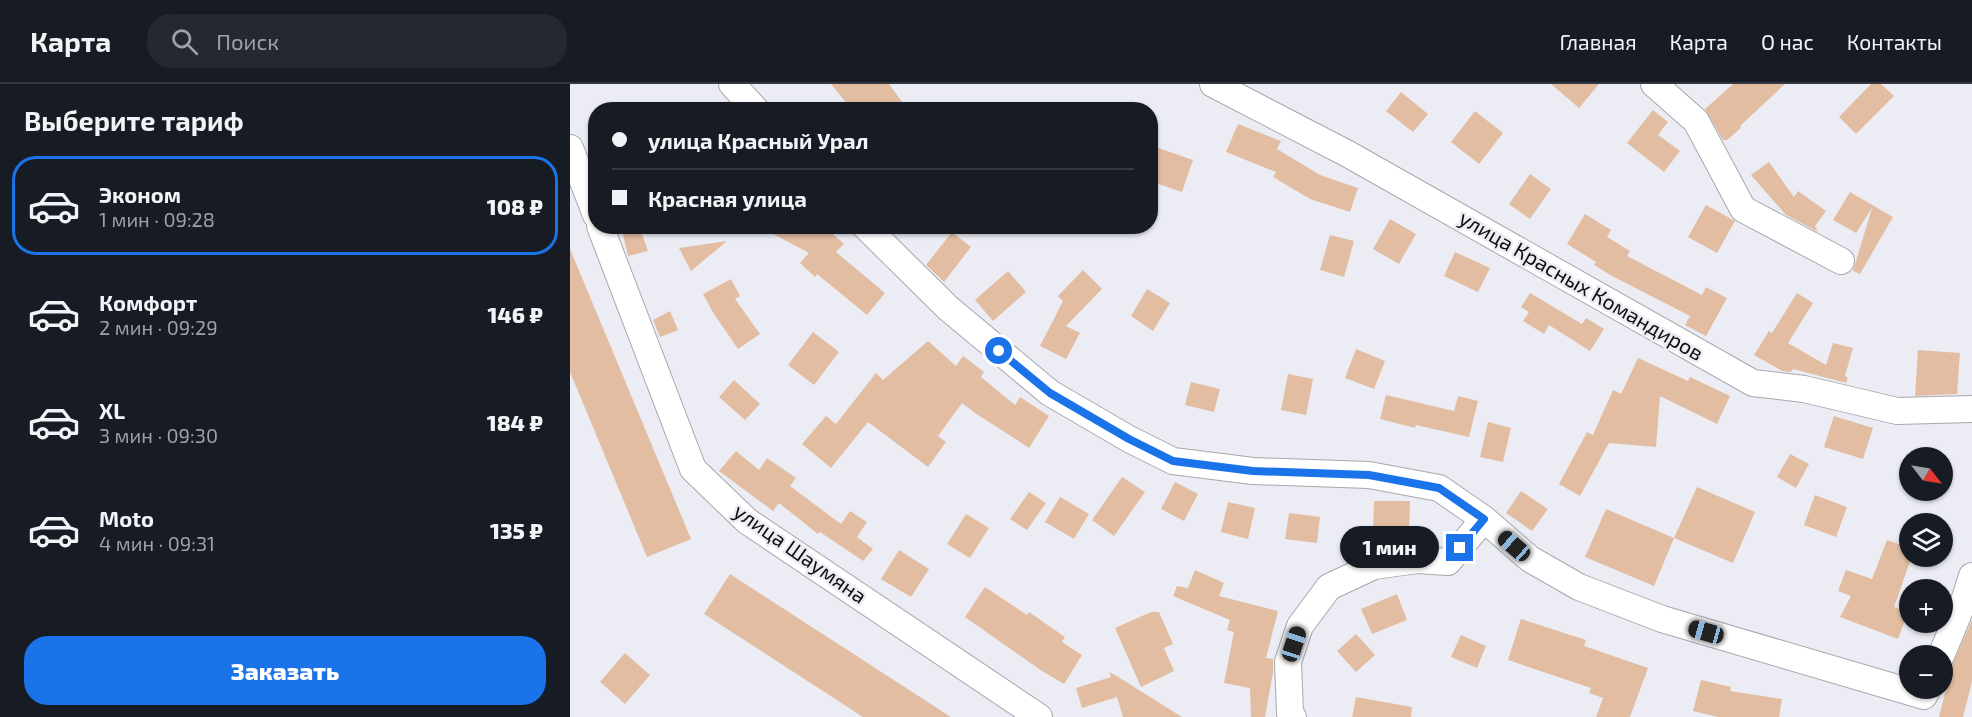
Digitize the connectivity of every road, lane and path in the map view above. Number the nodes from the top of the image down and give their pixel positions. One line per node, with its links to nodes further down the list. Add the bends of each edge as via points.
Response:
1 (732, 84): 4 (street)
2 (1213, 84): 10 (street, улица Красных Командиров, via 1348,154 1753,383 1804,389 1897,411)
3 (1654, 84): 9 (street, via 1696,120 1743,209)
4 (749, 102)
5 (570, 148): 6 (street)
6 (588, 194)
7 (603, 234): 15 (street, улица Шаумяна, via 693,470 747,521)
8 (873, 234): 11 (street, via 948,308 1050,393 1173,461 1253,471 1369,475 1439,488)
9 (1841, 261)
10 (1972, 409)
11 (1484, 519): 14 (street, via 1530,559 1578,587 1662,619); 16 (street, via 1448,562 1417,560 1374,566 1329,587 1300,626 1288,662)
12 (1972, 576): 13 (street)
13 (1946, 645)
14 (1899, 685)
15 (1039, 717)
16 (1293, 717)

